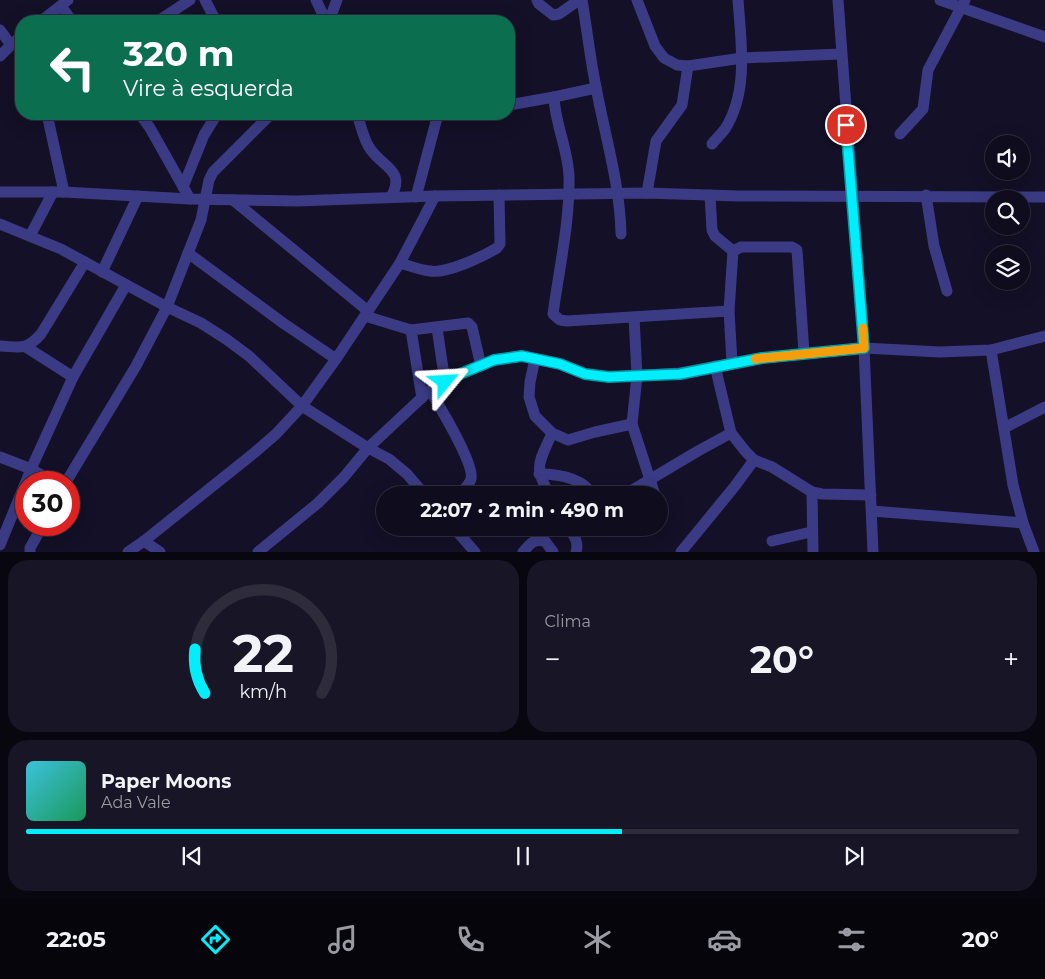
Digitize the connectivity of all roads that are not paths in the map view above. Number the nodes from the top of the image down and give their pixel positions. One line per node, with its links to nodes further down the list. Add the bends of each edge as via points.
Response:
1 (190, 0): 15 (street)
2 (205, 0): 16 (street)
3 (336, 0): 18 (street)
4 (537, 0): 5 (street, via 553,15)
5 (581, 0): 27 (street)
6 (637, 0): 26 (street, via 655,46 664,58 677,65)
7 (738, 0): 25 (street)
8 (838, 0): 23 (street)
9 (940, 0): 12 (street)
10 (318, 1): 17 (street)
11 (65, 3): 13 (street); 14 (street)
12 (962, 4): 20 (street); 36 (street, via 928,70 923,109)
13 (49, 15)
14 (70, 15)
15 (168, 15)
16 (213, 15)
17 (325, 15)
18 (330, 15)
19 (0, 30): 22 (street)
20 (1045, 37)
21 (15, 40): 22 (street)
22 (10, 44): 24 (street)
23 (841, 54): 25 (street); 50 (street)
24 (0, 56)
25 (742, 58): 26 (street); 37 (street, via 741,79 731,115 725,129)
26 (688, 66): 42 (street, via 682,105 656,141)
27 (596, 88): 28 (street); 41 (street)
28 (554, 97): 29 (street); 43 (street, via 565,149)
29 (515, 104)
30 (48, 120): 40 (street)
31 (144, 120): 38 (street)
32 (211, 120): 38 (street)
33 (265, 120): 54 (street, via 214,172)
34 (359, 120): 52 (street, via 371,150 392,170 396,179)
35 (436, 120): 47 (street)
36 (900, 134)
37 (712, 144)
38 (183, 187): 53 (street)
39 (0, 192): 40 (street)
40 (58, 192): 46 (street); 58 (street)
41 (617, 193): 42 (street); 43 (street); 57 (street)
42 (647, 193): 44 (street)
43 (568, 195): 49 (street); 69 (street, via 553,314 560,320)
44 (710, 195): 50 (street); 59 (street, via 712,230)
45 (926, 195): 50 (street); 51 (street); 65 (street, via 934,246)
46 (138, 196): 53 (street); 63 (street)
47 (416, 196): 48 (street); 52 (street)
48 (435, 196): 49 (street); 62 (street)
49 (499, 196): 62 (street, via 500,244 497,248 442,271 431,272)
50 (852, 196): 75 (street)
51 (1045, 196)
52 (391, 197): 55 (street)
53 (190, 199): 54 (street)
54 (204, 199): 55 (street); 60 (street, via 201,220)
55 (233, 200): 68 (street)
56 (0, 224): 58 (street)
57 (621, 234)
58 (30, 236): 61 (street)
59 (733, 251): 67 (street); 77 (street, via 741,247 792,247 796,250)
60 (188, 253): 66 (street); 78 (street)
61 (85, 262): 63 (street); 74 (street, via 41,334)
62 (400, 263): 68 (street)
63 (102, 272): 64 (street)
64 (126, 285): 66 (street); 84 (street)
65 (946, 291)
66 (166, 306): 87 (street, via 226,338); 98 (street, via 136,366)
67 (729, 310): 69 (street); 80 (street)
68 (366, 314): 71 (street); 78 (street)
69 (634, 317): 83 (street)
70 (437, 328): 71 (street); 81 (street, via 471,325); 85 (street)
71 (411, 330): 86 (street)
72 (1045, 336): 76 (street)
73 (0, 346): 74 (street)
74 (26, 347): 84 (street)
75 (864, 348): 76 (street, via 940,352); 77 (street); 108 (street)
76 (991, 350): 90 (street)
77 (804, 353): 80 (street)
78 (336, 359): 87 (street)
79 (535, 359): 81 (street, via 522,356 494,360); 83 (street, via 585,374); 91 (street, via 528,397 535,416)
80 (732, 362): 82 (street)
81 (481, 366): 85 (street)
82 (714, 366): 83 (street, via 680,374); 92 (street)
83 (637, 376): 89 (street)
84 (73, 377): 96 (street)
85 (445, 382): 86 (street)
86 (426, 394): 93 (street); 102 (street, via 460,444 471,478)
87 (302, 406): 93 (street); 115 (street, via 254,453)
88 (1045, 407): 90 (street)
89 (632, 424): 91 (street, via 568,440); 100 (street)
90 (1004, 428): 110 (street)
91 (552, 433): 99 (street)
92 (731, 434): 95 (street); 100 (street)
93 (368, 448): 101 (street, via 389,459); 121 (street, via 318,503)
94 (0, 456): 96 (street)
95 (754, 460): 107 (street, via 772,466); 126 (street)
96 (31, 469): 97 (street); 117 (street)
97 (35, 471)
98 (73, 471)
99 (539, 474): 103 (street); 104 (street, via 562,476)
100 (650, 480): 105 (street); 106 (street)
101 (418, 486)
102 (467, 486)
103 (544, 486)
104 (584, 486)
105 (640, 486)
106 (652, 486)
107 (812, 492): 108 (street); 111 (street)
108 (871, 495): 109 (street)
109 (872, 511): 110 (street); 128 (street)
110 (1023, 523): 129 (street)
111 (811, 532): 116 (street); 127 (street)
112 (37, 536): 118 (street)
113 (461, 536): 122 (street)
114 (574, 536): 125 (street, via 578,544)
115 (144, 540): 119 (street); 120 (street)
116 (772, 541)
117 (0, 545)
118 (30, 552)
119 (128, 552)
120 (160, 552)
121 (258, 552)
122 (474, 552)
123 (523, 552): 124 (street, via 537,540 545,541)
124 (554, 552)
125 (576, 552)
126 (681, 552)
127 (812, 552)
128 (873, 552)
129 (1034, 552)

